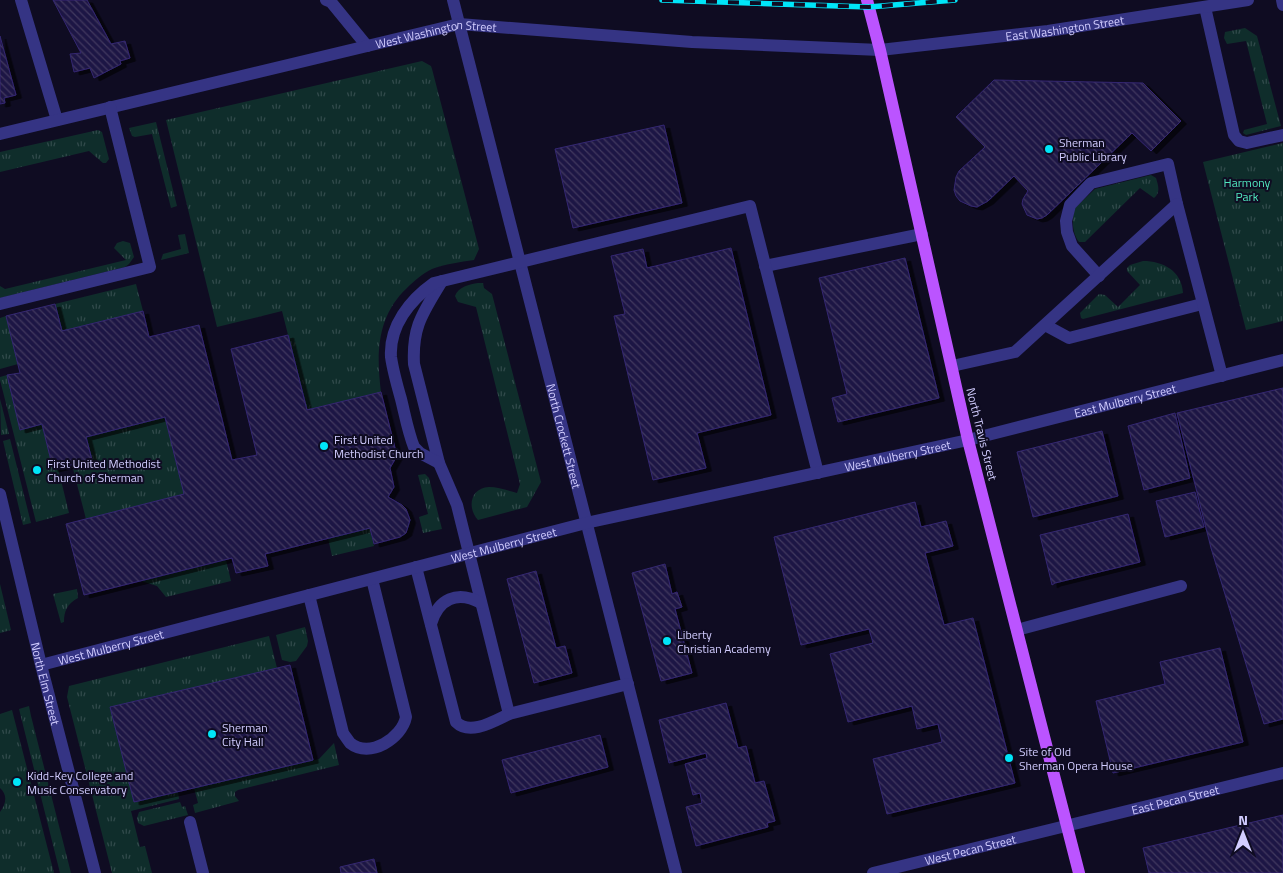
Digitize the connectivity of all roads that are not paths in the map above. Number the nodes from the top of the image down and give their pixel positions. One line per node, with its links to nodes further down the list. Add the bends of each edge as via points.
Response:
1 (21, 0): 13 (street)
2 (326, 0): 10 (street)
3 (453, 0): 9 (street, North Crockett Street)
4 (867, 0): 11 (main road, North Travis Street)
5 (1248, 0): 8 (street, East Washington Street)
6 (1282, 0): 7 (street)
7 (1283, 5)
8 (1205, 7): 11 (street, East Washington Street, via 1048,32); 15 (street, via 1234,135 1238,141 1247,143)
9 (459, 24): 10 (street, West Washington Street); 11 (street, West Washington Street, via 692,42); 18 (street, North Crockett Street)
10 (367, 46): 12 (street, West Washington Street)
11 (880, 50): 17 (main road, North Travis Street)
12 (110, 107): 13 (street, West Washington Street); 22 (street, via 150,267)
13 (56, 120): 14 (street, West Washington Street)
14 (0, 134)
15 (1283, 135)
16 (1177, 204): 20 (street); 20 (street, via 1168,164 1092,183 1070,205 1066,221 1072,246); 23 (street)
17 (922, 234): 19 (street); 26 (main road, North Travis Street)
18 (520, 262): 19 (street, via 750,206); 21 (street); 32 (street, North Crockett Street)
19 (765, 266): 30 (street)
20 (1099, 276): 24 (street)
21 (442, 281): 29 (street, via 421,316 413,350); 29 (street, via 418,295 405,311 395,333 391,356 414,448)
22 (0, 304)
23 (1202, 304): 24 (street, via 1069,338); 27 (street)
24 (1045, 325): 26 (street, via 1015,352)
25 (1283, 360): 27 (street, East Mulberry Street)
26 (952, 366): 28 (main road, North Travis Street)
27 (1222, 376): 28 (street, East Mulberry Street)
28 (968, 440): 30 (street, West Mulberry Street); 40 (main road, North Travis Street)
29 (439, 463): 33 (street, via 457,505)
30 (818, 473): 32 (street, West Mulberry Street)
31 (0, 494): 41 (street, North Elm Street)
32 (586, 523): 33 (street, West Mulberry Street); 42 (street, North Crockett Street)
33 (469, 554): 34 (street, West Mulberry Street); 38 (street)
34 (416, 567): 35 (street, West Mulberry Street); 39 (street)
35 (372, 579): 37 (street, West Mulberry Street); 37 (street, via 406,717 397,736 376,747 362,748 351,744 343,733)
36 (1181, 586): 40 (street)
37 (309, 595): 41 (street, West Mulberry Street)
38 (481, 603): 39 (street, via 465,597 447,600 434,612); 43 (street)
39 (431, 624): 43 (street, via 456,722 468,729)
40 (1017, 630): 46 (main road, North Travis Street)
41 (41, 664): 47 (street, North Elm Street)
42 (628, 684): 43 (street); 49 (street, North Crockett Street)
43 (509, 714)
44 (1283, 773): 46 (street, East Pecan Street)
45 (190, 822): 48 (street)
46 (1067, 826): 50 (street, West Pecan Street); 51 (main road, North Travis Street)
47 (95, 873)
48 (203, 873)
49 (676, 873)
50 (873, 873)
51 (1079, 873)

